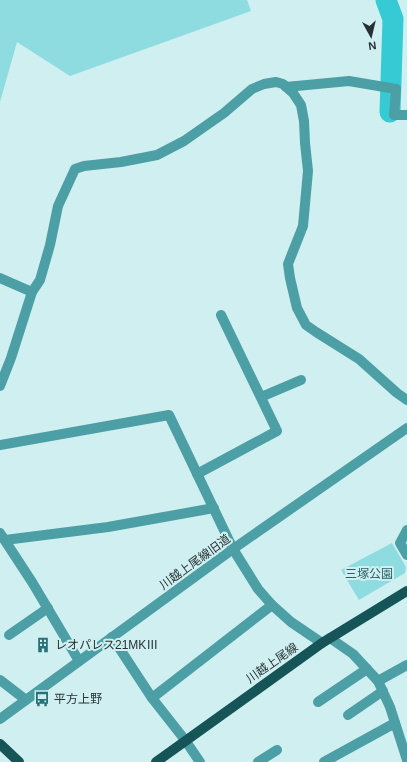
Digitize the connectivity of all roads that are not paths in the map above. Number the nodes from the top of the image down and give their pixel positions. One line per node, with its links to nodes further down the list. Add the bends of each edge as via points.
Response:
1 (286, 87): 2 (street, via 349,81 396,89 394,115); 4 (street, via 276,82 252,89 184,141 157,155 75,169 58,206 40,280); 9 (street, via 301,105 308,171 303,226 288,264 297,308 306,325 359,359)
2 (407, 115)
3 (0, 278): 4 (street)
4 (32, 292): 7 (street)
5 (221, 316): 8 (street)
6 (301, 380): 8 (street)
7 (0, 386)
8 (261, 397): 12 (street, via 277,431)
9 (407, 400)
10 (407, 428): 16 (street, 川越上尾線旧道)
11 (0, 445): 12 (street, via 169,415)
12 (197, 474): 13 (street)
13 (214, 508): 15 (street, via 108,527); 16 (street)
14 (407, 530): 17 (street, via 400,544)
15 (2, 536): 20 (street)
16 (233, 549): 19 (street, via 258,589); 22 (street, 川越上尾線旧道)
17 (407, 555)
18 (407, 591): 23 (main road, 川越上尾線)
19 (272, 605): 23 (street, via 291,622); 30 (street)
20 (48, 608): 21 (street); 24 (street)
21 (10, 635)
22 (112, 637): 24 (street, 川越上尾線旧道); 30 (street)
23 (326, 641): 26 (street, via 353,654); 36 (main road, 川越上尾線)
24 (79, 661): 31 (street, 川越上尾線旧道)
25 (407, 665): 28 (street)
26 (367, 669): 28 (street); 32 (street)
27 (0, 680): 31 (street)
28 (378, 681): 29 (street)
29 (383, 691): 33 (street); 35 (street)
30 (152, 698): 36 (street)
31 (26, 700): 34 (street, 川越上尾線旧道)
32 (318, 702)
33 (348, 715)
34 (0, 719)
35 (395, 723): 39 (street); 44 (street)
36 (185, 740): 41 (main road, 川越上尾線); 42 (street)
37 (0, 744): 40 (main road)
38 (276, 750): 43 (street)
39 (407, 760): 45 (street)
40 (19, 762)
41 (156, 762)
42 (200, 762)
43 (258, 762)
44 (324, 762)
45 (402, 762)

